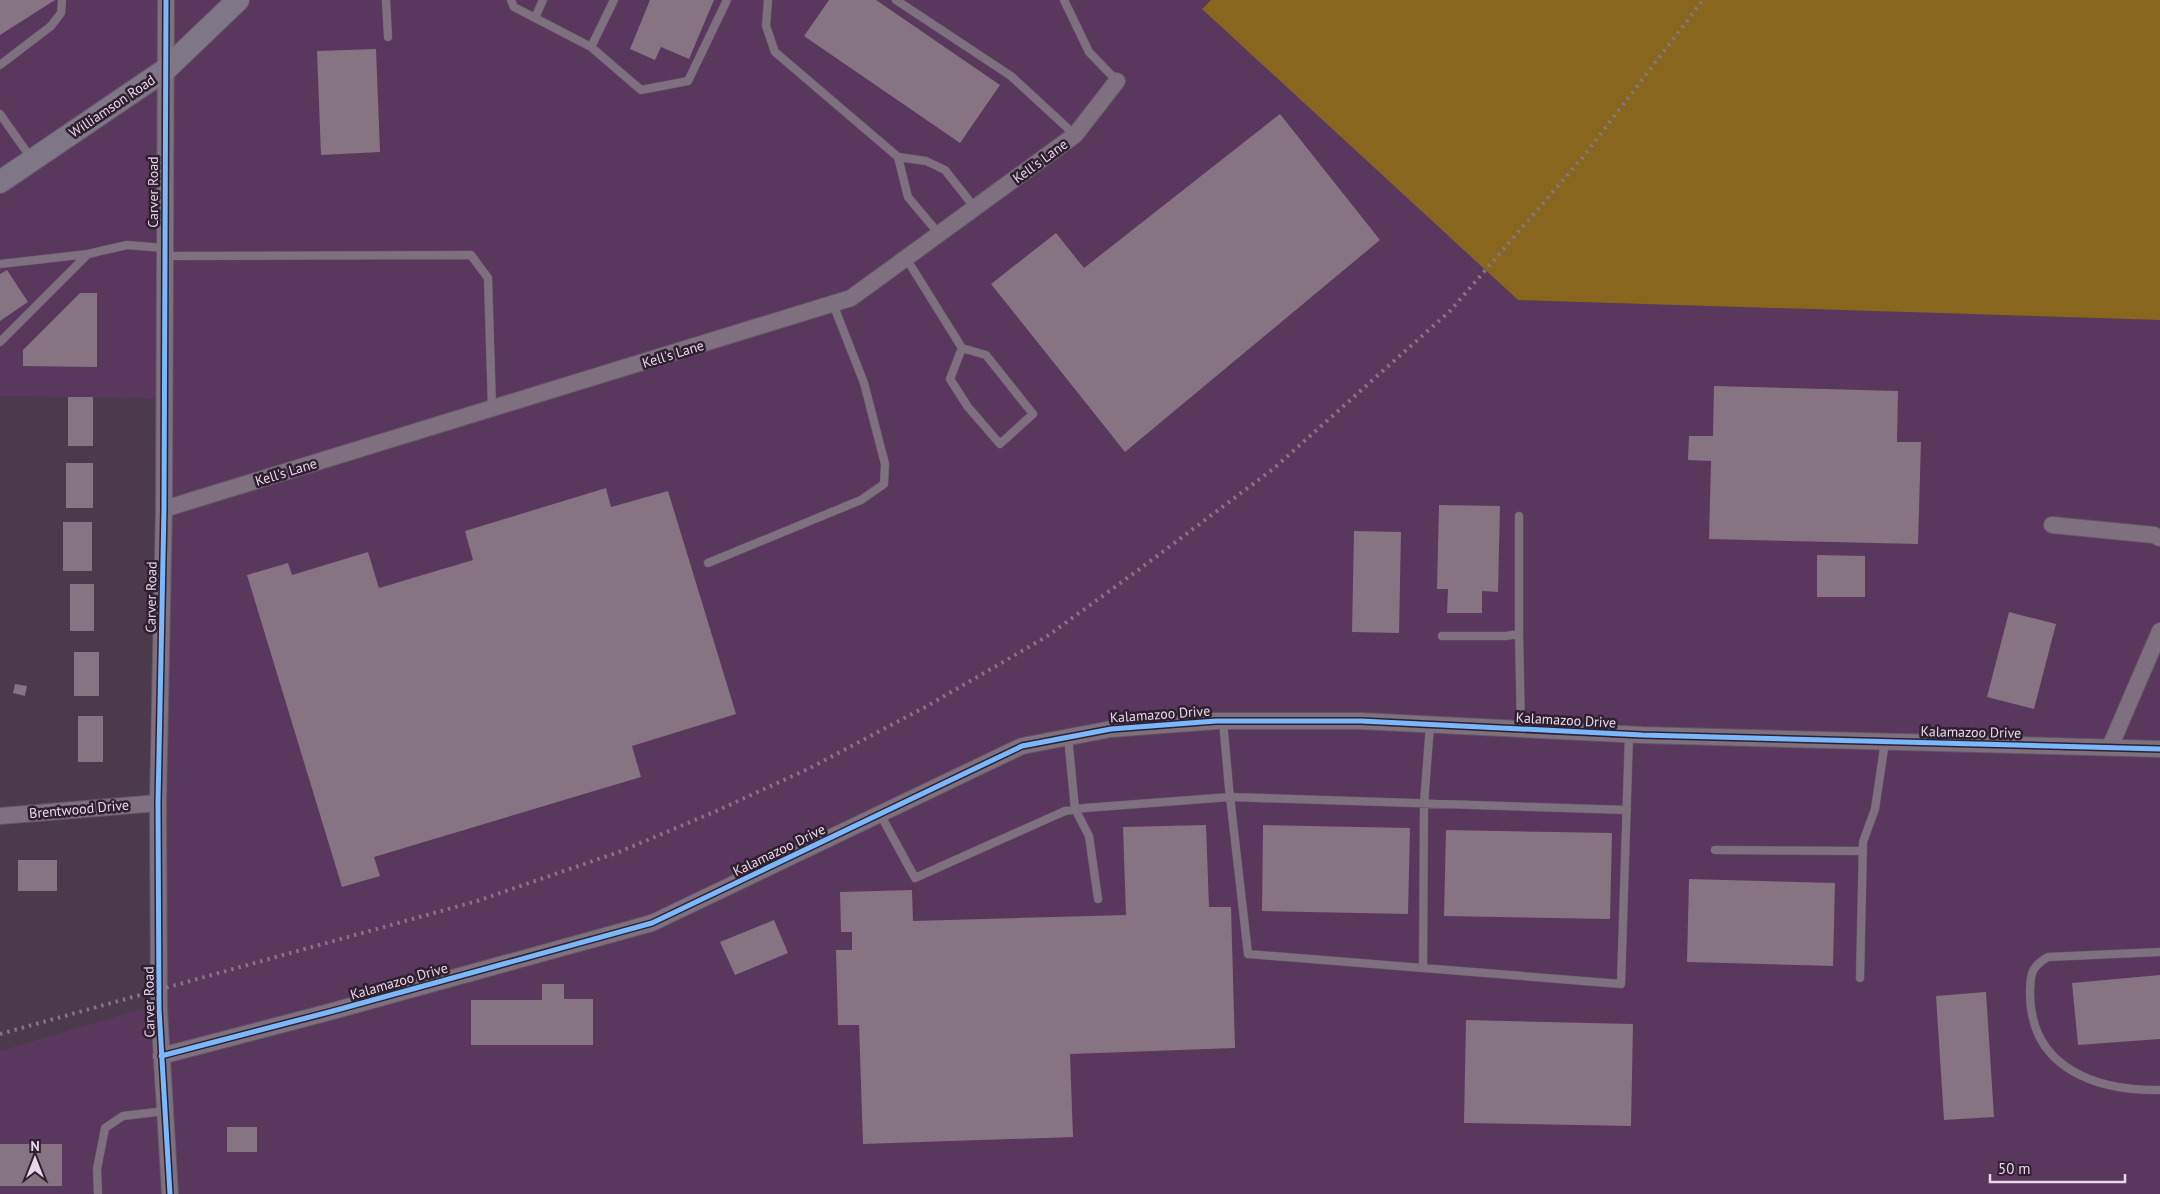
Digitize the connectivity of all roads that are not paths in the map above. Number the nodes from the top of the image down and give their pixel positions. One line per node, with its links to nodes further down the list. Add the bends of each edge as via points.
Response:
1 (62, 0): 15 (lane, via 61,13 51,26)
2 (166, 0): 16 (street, Carver Road)
3 (238, 0): 16 (main road, Williamson Road)
4 (386, 0): 13 (lane)
5 (511, 0): 12 (lane, via 514,7)
6 (543, 0): 12 (lane)
7 (614, 0): 14 (lane)
8 (727, 0): 14 (lane, via 688,81 641,90)
9 (768, 0): 20 (lane, via 766,26 775,52)
10 (896, 0): 19 (lane, via 1011,76)
11 (1064, 0): 17 (lane, via 1089,52)
12 (535, 18): 14 (lane)
13 (388, 36)
14 (591, 47)
15 (0, 65)
16 (165, 70): 21 (main road, Williamson Road); 25 (street, Carver Road)
17 (1117, 81): 19 (street, Kell's Lane)
18 (0, 114): 21 (lane)
19 (1075, 135): 23 (street, Kell's Lane)
20 (898, 157): 23 (lane, via 926,160 945,170); 24 (lane, via 908,197)
21 (32, 159): 22 (main road, Williamson Road)
22 (0, 182)
23 (975, 208): 24 (street, Kell's Lane)
24 (939, 234): 27 (street, Kell's Lane)
25 (164, 252): 26 (lane, via 127,245); 32 (lane, via 471,254 488,278); 33 (street, Carver Road)
26 (88, 254): 28 (lane); 30 (lane)
27 (906, 258): 29 (street, Kell's Lane, via 851,298); 31 (lane)
28 (0, 264)
29 (833, 304): 32 (street, Kell's Lane); 37 (lane, via 864,383 885,464 884,484 861,500)
30 (0, 342)
31 (962, 348): 31 (lane, via 986,354 1033,414 1000,444 968,407 950,379)
32 (492, 410): 33 (street, Kell's Lane)
33 (164, 509): 50 (street, Carver Road)
34 (1519, 516): 39 (lane)
35 (2052, 525): 36 (street)
36 (2160, 538)
37 (708, 563)
38 (2160, 631): 47 (street)
39 (1519, 634): 40 (lane); 43 (lane)
40 (1442, 636)
41 (1223, 721): 42 (street, Kalamazoo Drive, via 1361,721); 45 (street, Kalamazoo Drive, via 1111,729); 49 (lane)
42 (1430, 725): 43 (street, Kalamazoo Drive); 51 (lane)
43 (1521, 729): 44 (street, Kalamazoo Drive)
44 (1629, 735): 46 (street, Kalamazoo Drive); 53 (lane)
45 (1068, 737): 52 (lane); 54 (street, Kalamazoo Drive, via 1022,746)
46 (1885, 742): 47 (street, Kalamazoo Drive); 57 (lane, via 1875,809)
47 (2110, 747): 48 (street, Kalamazoo Drive)
48 (2160, 748)
49 (1230, 796): 51 (lane); 52 (lane); 60 (lane, via 1248,954)
50 (158, 803): 55 (street, Brentwood Drive); 62 (street, Carver Road)
51 (1424, 804): 53 (lane); 60 (lane)
52 (1076, 809): 54 (lane, via 915,878); 58 (lane, via 1089,836)
53 (1627, 810): 60 (lane, via 1621,984)
54 (880, 814): 62 (street, Kalamazoo Drive, via 652,923)
55 (0, 816)
56 (1715, 850): 57 (lane)
57 (1862, 851): 61 (lane)
58 (1098, 899)
59 (2160, 952): 63 (lane, via 2048,957 2036,964 2032,973 2030,998 2039,1038 2050,1053 2072,1071 2097,1082 2133,1090)
60 (1424, 968)
61 (1860, 978)
62 (161, 1056): 64 (street, Carver Road)
63 (2160, 1090)
64 (165, 1111): 65 (lane, via 123,1116 105,1128 97,1169); 66 (street, Carver Road)
65 (98, 1194)
66 (170, 1194)

